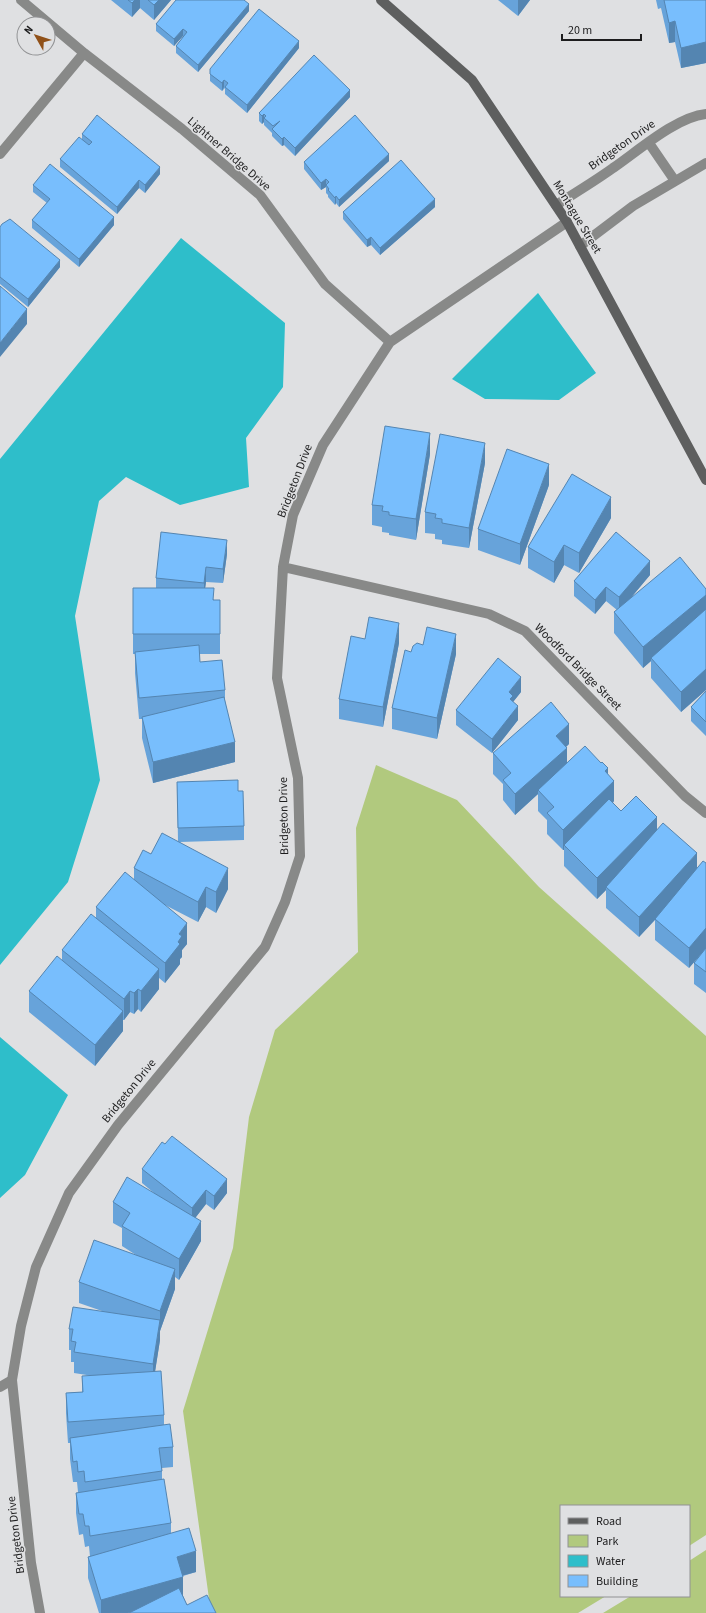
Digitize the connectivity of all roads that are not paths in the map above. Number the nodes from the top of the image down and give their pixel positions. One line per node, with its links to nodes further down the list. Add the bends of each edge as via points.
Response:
1 (21, 0): 3 (street, Lightner Bridge Drive)
2 (381, 0): 9 (street, Montague Street, via 472,80)
3 (84, 53): 6 (street); 12 (street, Lightner Bridge Drive, via 260,195 325,284)
4 (706, 114): 5 (street, Bridgeton Drive, via 670,128)
5 (649, 143): 8 (street); 9 (street, Bridgeton Drive)
6 (0, 154)
7 (706, 163): 8 (street)
8 (675, 181): 11 (street, via 632,206)
9 (556, 205): 10 (street, Montague Street)
10 (567, 222): 11 (street, Montague Street); 12 (street, Bridgeton Drive)
11 (580, 246): 13 (street, Montague Street)
12 (390, 342): 14 (street, Bridgeton Drive, via 323,445 293,515)
13 (706, 480)
14 (284, 567): 15 (street, Woodford Bridge Street, via 489,614 525,631 685,796); 16 (street, Bridgeton Drive, via 277,678 298,778 300,856 285,902 265,947 118,1125 69,1193 36,1267 21,1326)
15 (706, 813)
16 (12, 1380): 17 (street); 18 (street, Bridgeton Drive, via 31,1563)
17 (0, 1387)
18 (40, 1613)

